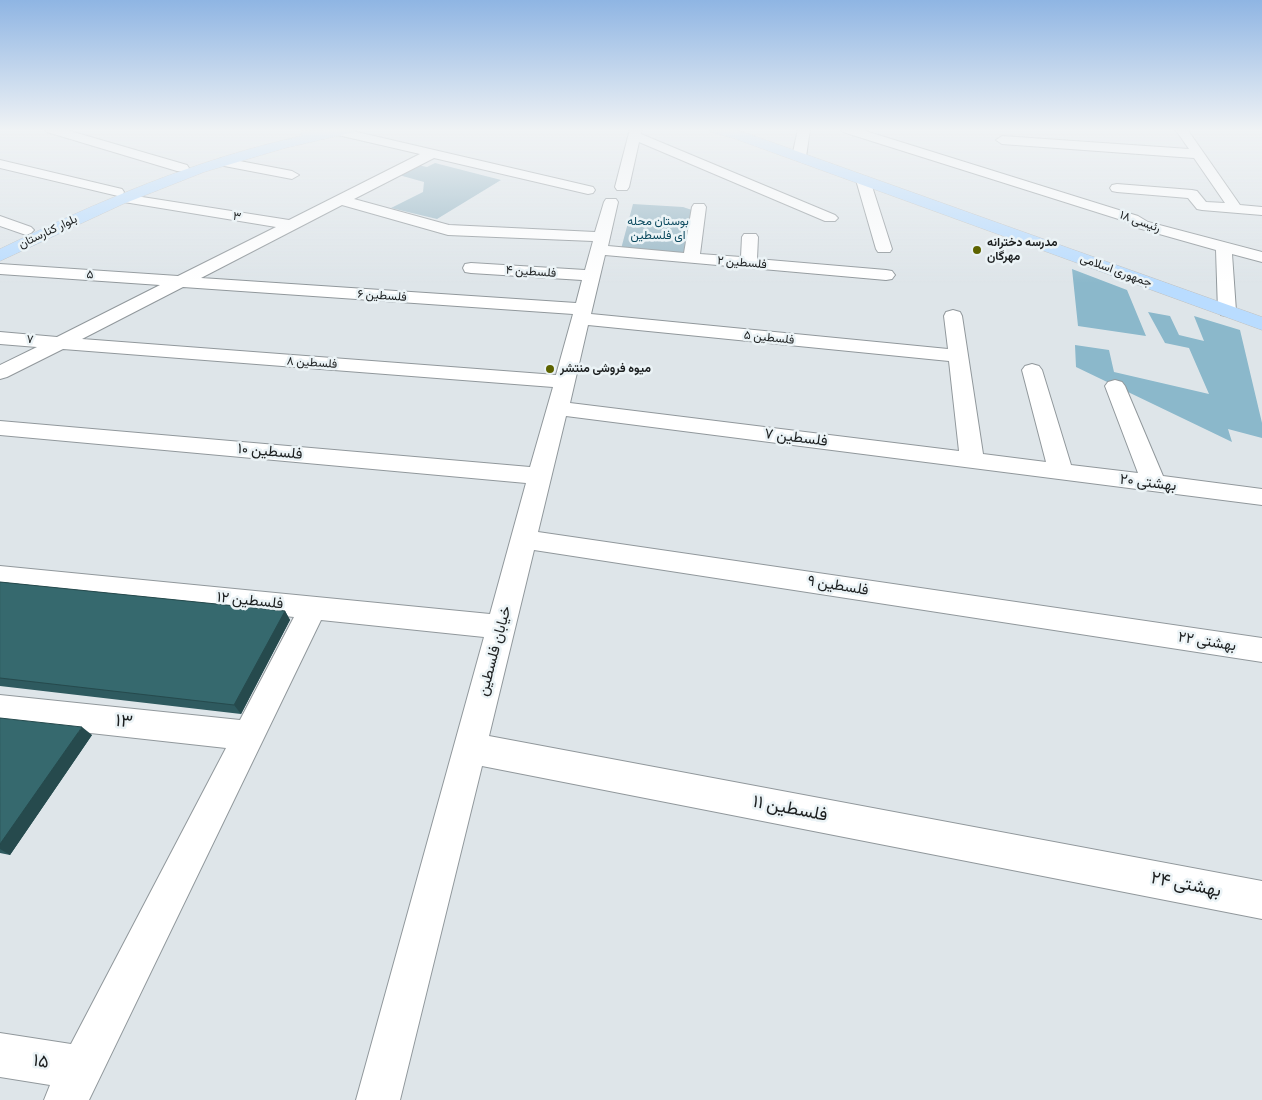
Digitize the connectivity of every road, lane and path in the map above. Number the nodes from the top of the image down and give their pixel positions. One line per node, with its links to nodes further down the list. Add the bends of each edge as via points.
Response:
1 (63, 180): 13 (street, ۳)
2 (154, 180): 13 (main road, بلوار کنارستان)
3 (166, 180): 13 (main road, بلوار کنارستان)
4 (381, 180): 14 (street)
5 (561, 180): 12 (street)
6 (612, 180): 12 (street, خیابان فلسطین)
7 (744, 180): 18 (street)
8 (864, 180): 25 (street); 35 (main road, جمهوری اسلامی)
9 (1010, 180): 24 (street, رئیسی ۱۸, via 1133,219 1143,225)
10 (1216, 180): 16 (street)
11 (1117, 188): 16 (street, via 1192,194 1202,206)
12 (607, 190): 26 (street, خیابان فلسطین)
13 (120, 195): 20 (street, ۳); 21 (main road, بلوار کنارستان); 27 (main road, بلوار کنارستان)
14 (341, 200): 20 (street); 26 (street, فلسطین ۲, via 448,230)
15 (699, 207): 29 (street)
16 (1236, 209): 17 (street)
17 (1262, 211)
18 (830, 218)
19 (0, 221): 21 (street)
20 (292, 225): 34 (street)
21 (26, 230): 23 (main road, بلوار کنارستان)
22 (750, 237): 30 (street)
23 (0, 243)
24 (1224, 247): 28 (street, رئیسی ۱۸); 35 (street)
25 (884, 249)
26 (597, 254): 29 (street, فلسطین ۲); 31 (street, فلسطین ۴); 36 (street, خیابان فلسطین)
27 (0, 256)
28 (1262, 257)
29 (691, 258): 30 (street, فلسطین ۲)
30 (748, 263): 33 (street, فلسطین ۲)
31 (471, 268)
32 (0, 269): 34 (street, ۵)
33 (886, 275)
34 (180, 282): 36 (street, فلسطین ۶); 40 (street)
35 (1227, 311): 38 (main road, جمهوری اسلامی)
36 (582, 314): 41 (street, فلسطین ۵); 45 (street, خیابان فلسطین)
37 (953, 316): 41 (street)
38 (1262, 324)
39 (0, 338): 40 (street, ۷)
40 (60, 343): 43 (street); 45 (street, فلسطین ۸)
41 (958, 356): 47 (street)
42 (1032, 370): 49 (street)
43 (0, 373)
44 (1115, 386): 51 (street)
45 (561, 395): 47 (street, فلسطین ۷); 50 (street, خیابان فلسطین)
46 (0, 428): 50 (street, فلسطین ۱۰)
47 (972, 461): 48 (street, فلسطین ۷)
48 (1034, 469): 49 (street, بهشتی ۲۰)
49 (1061, 472): 51 (street, بهشتی ۲۰)
50 (540, 476): 53 (street, خیابان فلسطین)
51 (1154, 484): 52 (street, بهشتی ۲۰)
52 (1262, 498)
53 (524, 539): 56 (street, خیابان فلسطین); 57 (street, فلسطین ۹)
54 (0, 576): 55 (street, فلسطین ۱۲)
55 (313, 608): 56 (street, فلسطین ۱۲); 60 (street)
56 (501, 627): 61 (street, خیابان فلسطین)
57 (1152, 634): 58 (street, بهشتی ۲۲)
58 (1262, 650)
59 (0, 709): 60 (street, ۱۳)
60 (248, 736): 65 (street)
61 (470, 748): 62 (street, فلسطین ۱۱); 66 (street, خیابان فلسطین)
62 (1110, 871): 63 (street, بهشتی ۲۴)
63 (1262, 900)
64 (0, 1055): 65 (street, ۱۵)
65 (74, 1084)
66 (378, 1100)

